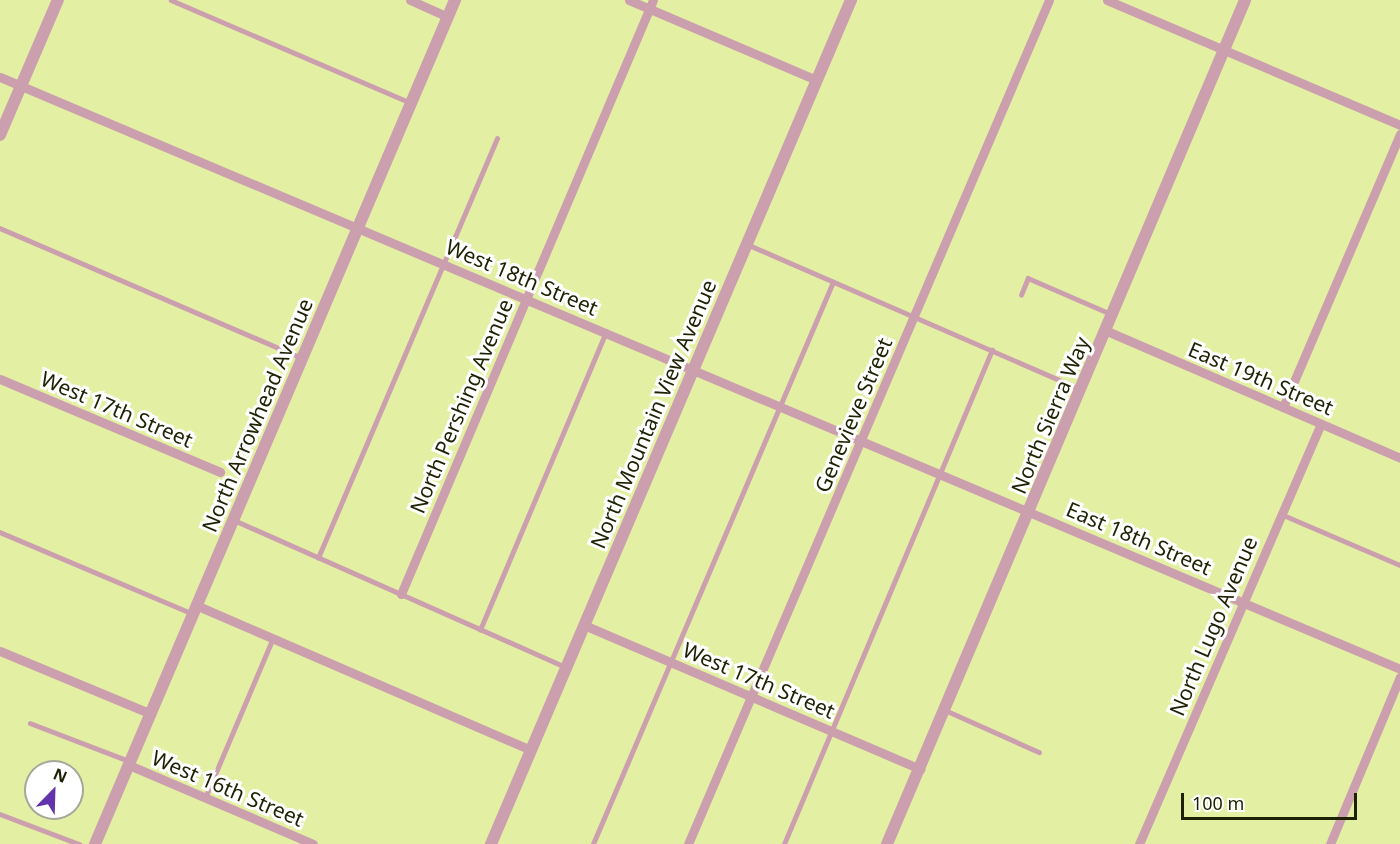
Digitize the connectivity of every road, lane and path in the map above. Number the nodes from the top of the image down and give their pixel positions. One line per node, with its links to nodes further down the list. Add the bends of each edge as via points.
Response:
1 (58, 0): 15 (street)
2 (171, 0): 16 (lane)
3 (410, 0): 11 (street)
4 (455, 0): 11 (street, North Arrowhead Avenue)
5 (628, 0): 10 (street)
6 (851, 0): 14 (street, North Mountain View Avenue)
7 (1049, 0): 29 (street, Genevieve Street)
8 (1107, 0): 12 (street)
9 (1245, 0): 12 (street, North Sierra Way)
10 (651, 4): 14 (street); 27 (street, North Pershing Avenue)
11 (448, 16): 16 (street, North Arrowhead Avenue)
12 (1223, 50): 17 (street); 28 (street, North Sierra Way)
13 (0, 77): 15 (street, West 18th Street)
14 (817, 80): 23 (street, North Mountain View Avenue)
15 (21, 86): 19 (street); 22 (street, West 18th Street)
16 (412, 103): 22 (street, North Arrowhead Avenue)
17 (1400, 125)
18 (1400, 134): 38 (street)
19 (0, 135)
20 (497, 139): 24 (lane)
21 (0, 228): 33 (lane)
22 (358, 228): 24 (street, West 18th Street); 33 (street, North Arrowhead Avenue)
23 (747, 244): 25 (lane); 34 (street, North Mountain View Avenue)
24 (444, 264): 27 (street, West 18th Street); 48 (lane)
25 (833, 282): 29 (lane); 37 (lane)
26 (1021, 295): 28 (lane, via 1028,278)
27 (526, 299): 31 (street, West 18th Street); 50 (street, North Pershing Avenue)
28 (1114, 315): 30 (street, North Sierra Way)
29 (915, 317): 32 (lane); 40 (street, Genevieve Street)
30 (1107, 331): 36 (street, North Sierra Way); 38 (street, East 19th Street)
31 (606, 332): 34 (street, West 18th Street); 54 (lane)
32 (992, 350): 36 (lane); 43 (lane)
33 (302, 358): 46 (street, North Arrowhead Avenue)
34 (693, 369): 37 (street, West 18th Street); 53 (street, North Mountain View Avenue)
35 (0, 379): 42 (street, West 17th Street)
36 (1082, 390): 44 (street, North Sierra Way)
37 (781, 406): 40 (street, West 18th Street); 57 (lane)
38 (1283, 407): 39 (street, East 19th Street)
39 (1321, 424): 41 (street, East 19th Street); 45 (street, North Lugo Avenue)
40 (862, 440): 43 (street, West 18th Street); 61 (street, Genevieve Street)
41 (1400, 458)
42 (220, 472)
43 (942, 474): 44 (street, West 18th Street); 65 (lane)
44 (1029, 511): 51 (street, East 18th Street); 62 (street, North Sierra Way)
45 (1281, 514): 49 (lane); 51 (street, North Lugo Avenue)
46 (234, 520): 48 (lane); 52 (street, North Arrowhead Avenue)
47 (0, 532): 52 (lane)
48 (318, 558): 50 (lane)
49 (1400, 566)
50 (401, 594): 54 (lane)
51 (1242, 602): 59 (street, East 18th Street); 80 (street, North Lugo Avenue)
52 (196, 610): 55 (street); 63 (street, North Arrowhead Avenue)
53 (584, 625): 57 (street, West 17th Street); 58 (street, North Mountain View Avenue)
54 (480, 630): 58 (lane)
55 (273, 638): 66 (street); 70 (lane)
56 (0, 651): 63 (street)
57 (670, 662): 61 (street, West 17th Street); 76 (lane)
58 (567, 667): 66 (street, North Mountain View Avenue)
59 (1400, 669)
60 (1400, 677): 81 (street)
61 (750, 696): 65 (street, West 17th Street); 77 (street, Genevieve Street)
62 (945, 710): 67 (lane); 69 (street, North Sierra Way)
63 (151, 714): 68 (street, North Arrowhead Avenue)
64 (30, 723): 68 (lane)
65 (832, 731): 69 (street, West 17th Street); 78 (lane)
66 (531, 750): 75 (street, North Mountain View Avenue)
67 (1040, 752)
68 (130, 763): 70 (street, West 16th Street); 74 (street, North Arrowhead Avenue)
69 (920, 769): 79 (street, North Sierra Way)
70 (205, 798): 72 (street, West 16th Street)
71 (0, 814): 73 (lane)
72 (310, 843)
73 (79, 844)
74 (95, 844)
75 (491, 844)
76 (593, 844)
77 (688, 844)
78 (784, 844)
79 (887, 844)
80 (1139, 844)
81 (1330, 844)

